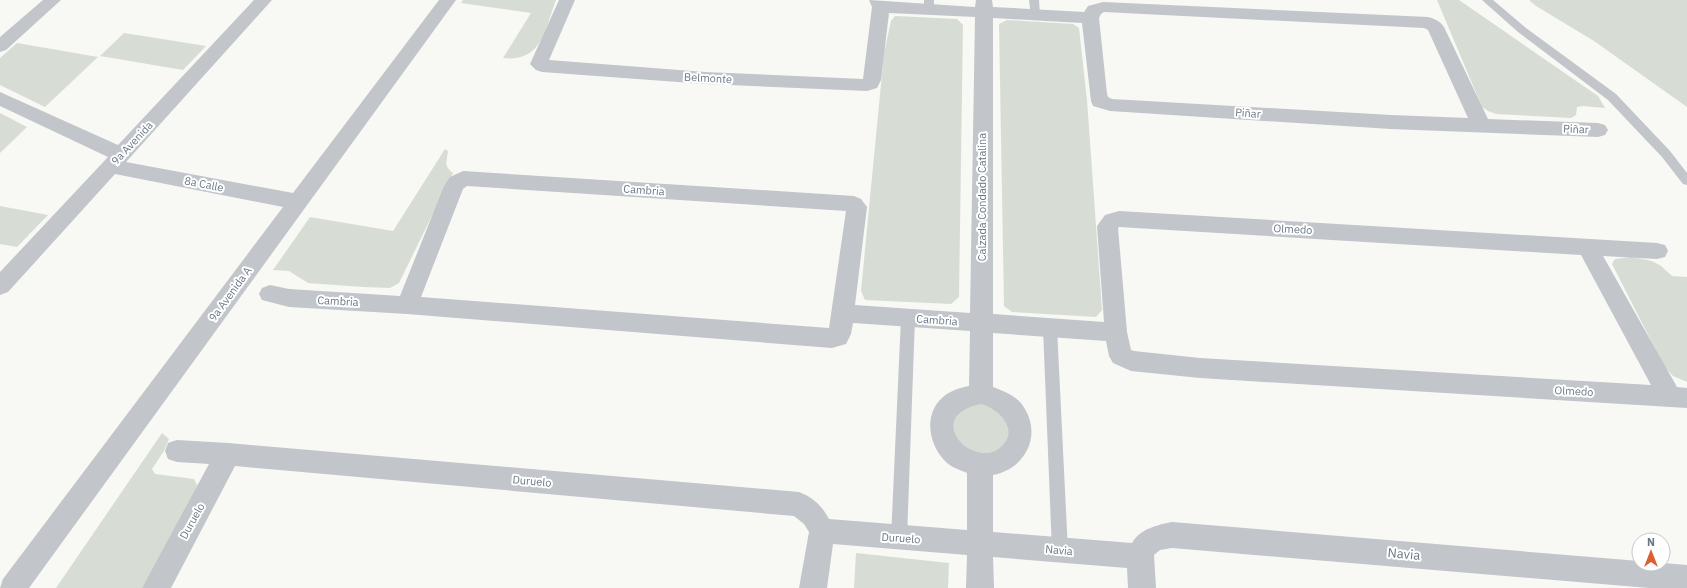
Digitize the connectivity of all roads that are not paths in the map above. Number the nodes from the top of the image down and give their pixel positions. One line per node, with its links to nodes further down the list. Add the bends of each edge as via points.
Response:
1 (53, 0): 11 (street)
2 (264, 0): 15 (street, 9a Avenida)
3 (448, 0): 17 (street, 9a Avenida A)
4 (567, 0): 6 (street, Belmonte, via 540,61 539,64 542,66 698,78 866,85 872,80)
5 (1487, 0): 16 (lane, via 1522,30 1612,97 1666,154)
6 (879, 4): 7 (street, Belmonte)
7 (929, 5): 8 (street, Belmonte)
8 (984, 6): 9 (street); 25 (street, Calzada Condado Catalina)
9 (1035, 8): 10 (street)
10 (1090, 18): 13 (street, via 1094,10 1103,7 1428,23 1435,27); 13 (street, Piñar, via 1098,94 1100,101 1105,104 1391,122)
11 (0, 46)
12 (0, 98): 15 (street, 8a Calle)
13 (1482, 125): 14 (street, Piñar)
14 (1598, 130)
15 (116, 160): 17 (street, 8a Calle); 20 (street, 9a Avenida)
16 (1687, 181)
17 (298, 202): 39 (street, 9a Avenida A)
18 (1587, 247): 19 (street, Olmedo); 27 (street, Olmedo, via 1119,219 1107,226); 29 (street, Olmedo)
19 (1657, 251)
20 (0, 286)
21 (270, 294): 22 (street, Cambria, via 289,298)
22 (407, 306): 23 (street, Cambria, via 832,338 840,334); 23 (street, Cambria, via 454,186 463,178 854,204 857,211)
23 (843, 313): 24 (street, Cambria)
24 (908, 318): 25 (street, Cambria); 34 (lane)
25 (982, 323): 26 (street); 28 (street, Calzada Condado Catalina)
26 (1050, 328): 27 (street); 36 (lane)
27 (1116, 332): 29 (street, Olmedo, via 1121,356 1131,361 1200,368)
28 (981, 394): 32 (street, via 969,395 949,405 943,414 941,425 942,436 956,456); 32 (street, via 999,400 1013,411 1021,432 1014,452 1004,460)
29 (1679, 397)
30 (177, 451): 31 (street, Duruelo)
31 (228, 454): 33 (street, Duruelo, via 799,504 814,515); 40 (street, Duruelo)
32 (980, 465): 35 (street)
33 (822, 531): 34 (street, Duruelo); 41 (street)
34 (899, 538): 35 (street, Duruelo)
35 (980, 544): 36 (street, Navia); 42 (street)
36 (1060, 550): 37 (street, Navia)
37 (1139, 556): 38 (street, Navia, via 1147,543 1158,537 1172,535); 43 (street)
38 (1682, 581)
39 (13, 588)
40 (156, 588)
41 (813, 588)
42 (980, 588)
43 (1142, 588)

